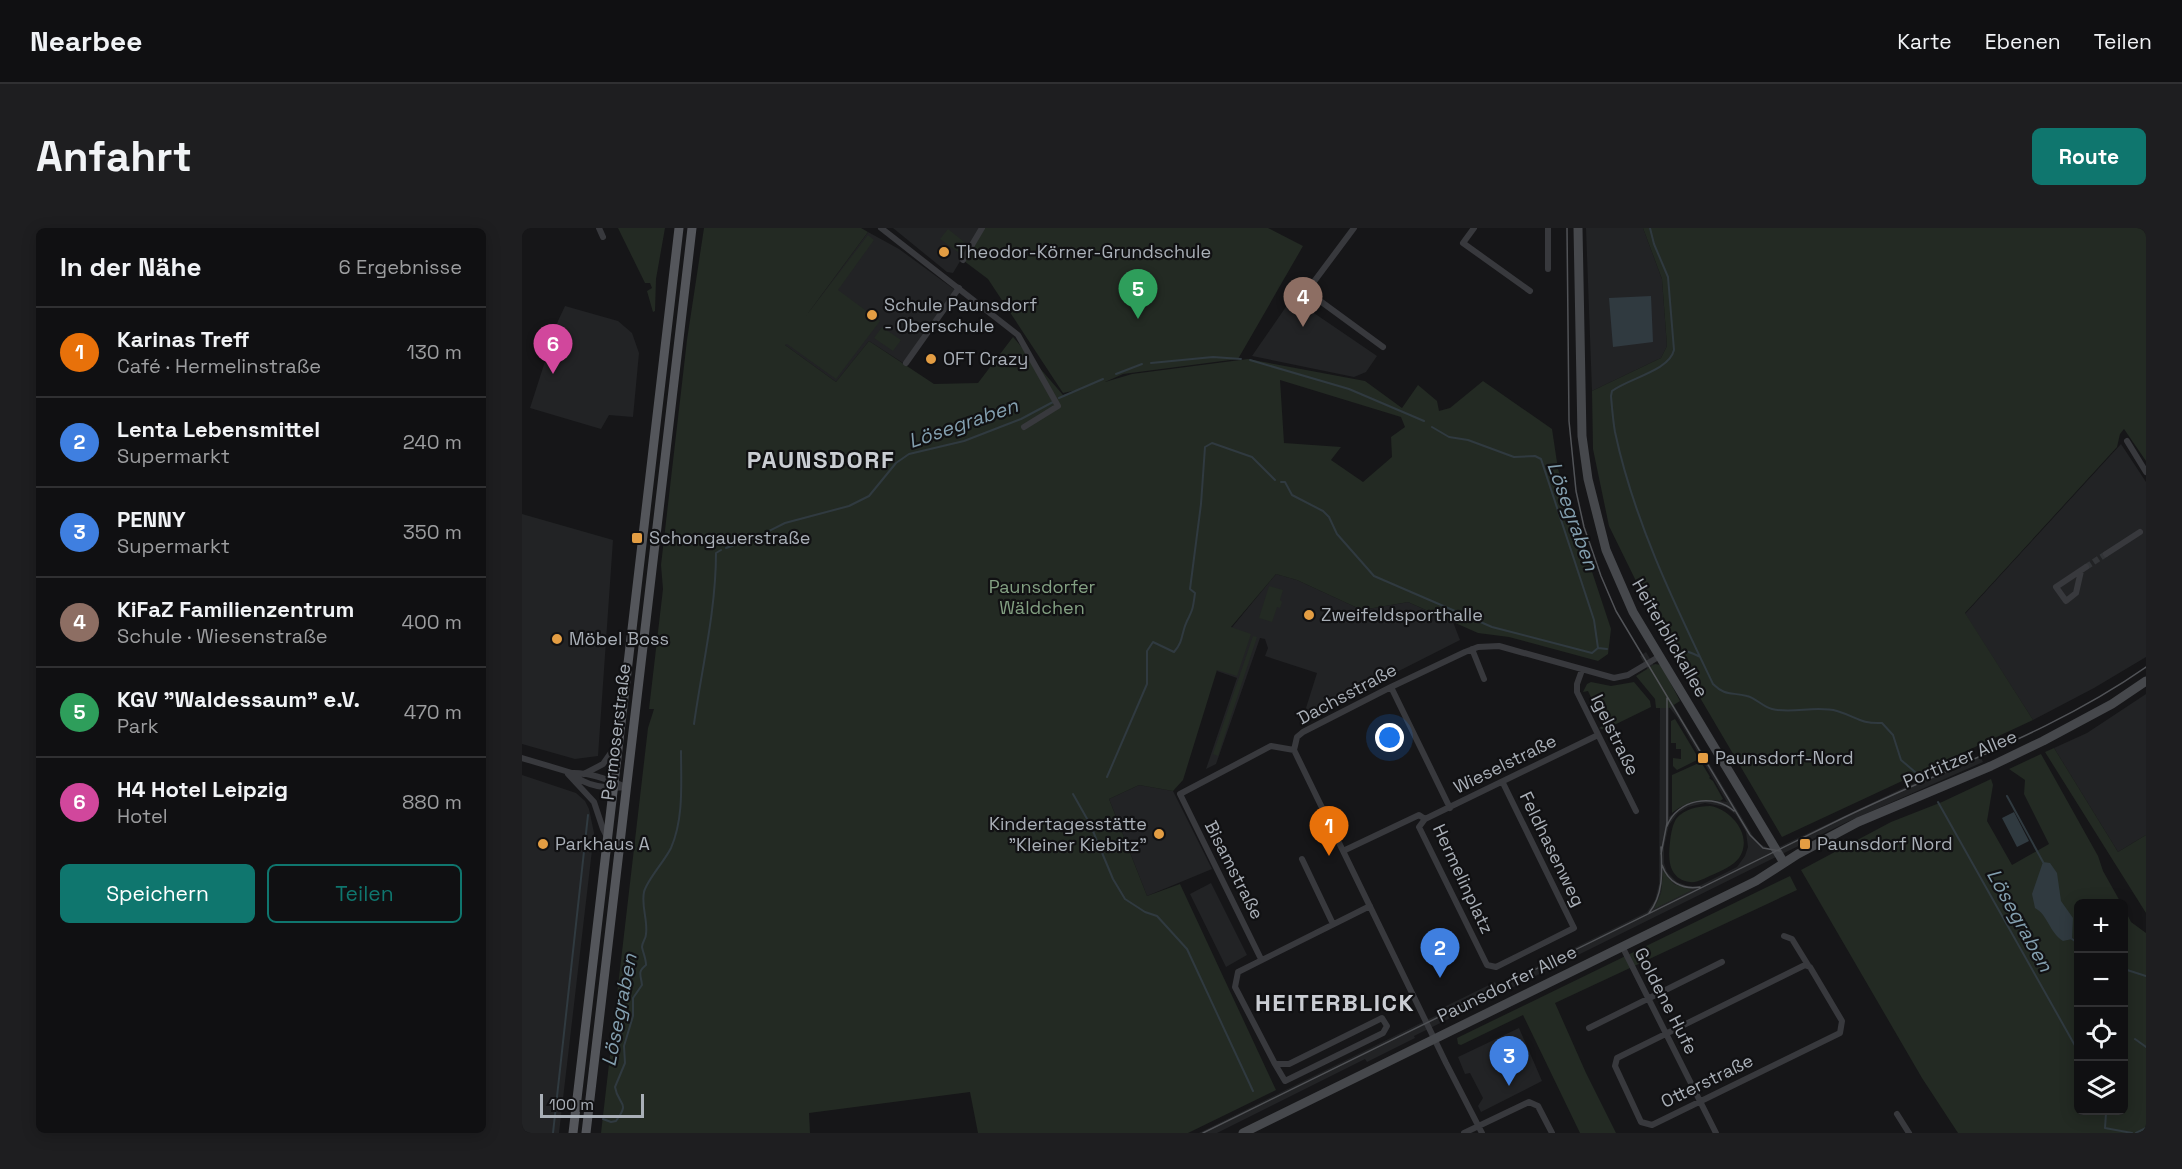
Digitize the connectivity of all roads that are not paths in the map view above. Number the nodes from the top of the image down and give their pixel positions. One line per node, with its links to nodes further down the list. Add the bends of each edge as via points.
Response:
1 (599, 228): 10 (street)
2 (679, 228): 30 (main road, Permoserstraße)
3 (692, 228): 37 (main road, Permoserstraße)
4 (881, 228): 13 (street)
5 (982, 228): 11 (street)
6 (1354, 228): 15 (street, via 1310,291)
7 (1474, 228): 14 (street, via 1463,243)
8 (1548, 228): 12 (street)
9 (1578, 228): 24 (main road, Heiterblickallee, via 1582,436 1588,479 1606,550 1619,583)
10 (603, 237)
11 (963, 260)
12 (1548, 268)
13 (959, 288): 16 (street); 17 (street, via 1018,335 1058,406)
14 (1530, 291)
15 (1383, 348)
16 (906, 363)
17 (1024, 427)
18 (2127, 441): 19 (street)
19 (2146, 472)
20 (2140, 532): 21 (street)
21 (2106, 555)
22 (2084, 569): 22 (street, via 2056,587 2066,601 2076,593)
23 (1472, 649): 25 (street, Dachsstraße, via 1500,646); 26 (street); 28 (street, Dachsstraße)
24 (1660, 657): 25 (street, Dachsstraße, via 1620,678); 45 (main road, Heiterblickallee)
25 (1582, 670): 29 (street, Igelstraße, via 1577,692)
26 (1484, 679)
27 (2146, 681): 45 (main road, Portitzer Allee, via 2043,741 1858,822)
28 (1391, 687): 31 (street, Dachsstraße, via 1303,732 1297,737); 39 (street)
29 (1598, 735): 35 (street, Wieselstraße); 40 (street, Igelstraße)
30 (617, 743): 34 (street, via 603,764); 36 (main road, Permoserstraße)
31 (1294, 750): 38 (street, Dachsstraße, via 1270,746); 43 (street)
32 (522, 758): 33 (street)
33 (569, 772): 34 (street); 36 (street, via 577,778); 42 (street, via 575,784 594,802)
34 (584, 774): 36 (street)
35 (1503, 783): 39 (street, Wieselstraße); 53 (street, Feldhasenweg, via 1574,928)
36 (613, 785): 37 (street); 42 (main road, Permoserstraße)
37 (626, 787): 63 (main road, Permoserstraße)
38 (1180, 794): 50 (street, Bisamstraße)
39 (1449, 808): 41 (street, Wieselstraße)
40 (1636, 811)
41 (1425, 819): 43 (street, Hermelinplatz, via 1419,815); 53 (street, Hermelinplatz, via 1419,827)
42 (607, 837): 62 (main road, Permoserstraße)
43 (1343, 851): 46 (street)
44 (1302, 859): 47 (street)
45 (1784, 863): 49 (main road, Paunsdorfer Allee, via 1756,881)
46 (1370, 906): 47 (street); 57 (street)
47 (1333, 924): 50 (street)
48 (1784, 936): 52 (street, Otterstraße, via 1791,939)
49 (1622, 946): 54 (street, Goldene Hufe); 57 (main road, Paunsdorfer Allee)
50 (1261, 959): 58 (street, via 1238,972 1236,987)
51 (1722, 962): 54 (street)
52 (1808, 965): 56 (street, Otterstraße); 59 (street, Otterstraße, via 1842,1021 1840,1033)
53 (1491, 968)
54 (1649, 998): 55 (street); 56 (street, Goldene Hufe)
55 (1589, 1028)
56 (1667, 1035): 59 (street, Goldene Hufe); 59 (street, Otterstraße, via 1616,1060 1615,1066 1641,1122 1652,1125)
57 (1434, 1038): 61 (street); 64 (main road, Paunsdorfer Allee)
58 (1275, 1064): 58 (street, via 1289,1064 1382,1018 1387,1026 1383,1033 1285,1081)
59 (1700, 1101): 68 (street, Goldene Hufe)
60 (1897, 1114): 69 (street)
61 (1478, 1126): 65 (street); 66 (street); 67 (street, via 1532,1102)
62 (573, 1133)
63 (586, 1133)
64 (1243, 1133)
65 (1464, 1133)
66 (1482, 1133)
67 (1552, 1133)
68 (1716, 1133)
69 (1909, 1133)

